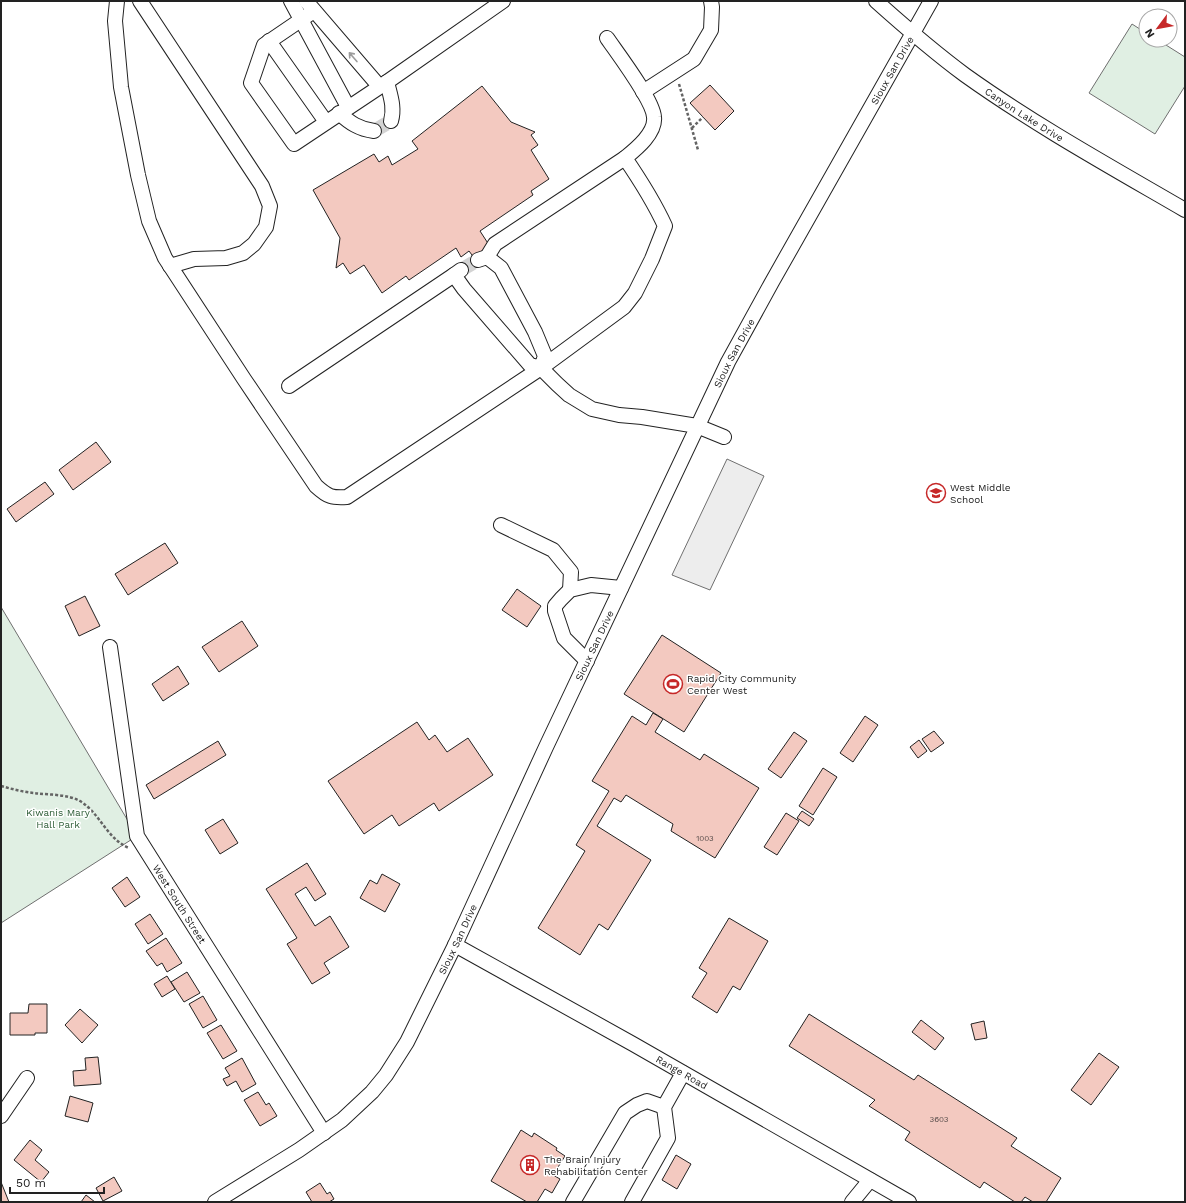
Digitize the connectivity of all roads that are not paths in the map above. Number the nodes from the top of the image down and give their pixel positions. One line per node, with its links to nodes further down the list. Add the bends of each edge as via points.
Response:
1 (117, 1): 21 (street, via 115,21 121,87 138,175 149,221)
2 (140, 1): 21 (street, via 262,186 270,206 266,227 254,244 243,253 226,258 194,259)
3 (291, 1): 9 (street)
4 (503, 1): 13 (street)
5 (711, 1): 14 (street, via 711,30 694,60)
6 (876, 1): 10 (street, Canyon Lake Drive)
7 (931, 1): 10 (street, Sioux San Drive)
8 (310, 6): 9 (street); 13 (street, one-way to 8)
9 (300, 20): 12 (street); 15 (street)
10 (913, 33): 20 (street, Canyon Lake Drive, via 966,75 1022,113); 24 (street, Sioux San Drive, via 748,324)
11 (607, 38): 14 (street)
12 (269, 41): 17 (street); 17 (street, via 264,45 251,83 285,132 294,144)
13 (383, 84): 15 (street); 16 (street, via 391,98)
14 (643, 92): 19 (street, via 651,104 655,118 647,137)
15 (343, 110): 17 (street); 18 (street, via 350,123 363,130)
16 (391, 121)
17 (326, 122)
18 (374, 131)
19 (625, 158): 22 (street, via 643,184 665,226 652,259 635,293 624,307); 22 (street, via 495,244 482,259 501,268 545,356)
20 (1185, 210)
21 (170, 266): 22 (street, via 316,486 333,498 348,497)
22 (541, 368): 23 (street, via 530,365 464,289 457,272); 24 (street, via 569,395 592,409)
23 (289, 386)
24 (697, 426): 25 (street); 27 (street, Sioux San Drive)
25 (724, 438)
26 (501, 525): 28 (street, via 553,550 571,572)
27 (621, 588): 28 (street, via 591,586); 30 (street, Sioux San Drive)
28 (570, 590): 30 (street, via 555,606 555,611 564,638)
29 (110, 646): 36 (street, West South Street, via 137,836)
30 (587, 661): 31 (street, Sioux San Drive)
31 (454, 944): 32 (street, Range Road); 36 (street, Sioux San Drive, via 407,1042 386,1075 358,1106)
32 (683, 1073): 34 (street); 37 (street, Range Road)
33 (27, 1078): 35 (street)
34 (664, 1107): 39 (street, via 647,1101 637,1104 625,1113); 40 (street, via 668,1138)
35 (1, 1116)
36 (324, 1133): 38 (street, Sioux San Drive)
37 (870, 1180): 41 (street); 42 (street, Range Road)
38 (215, 1202)
39 (573, 1202)
40 (632, 1202)
41 (852, 1202)
42 (909, 1202)

